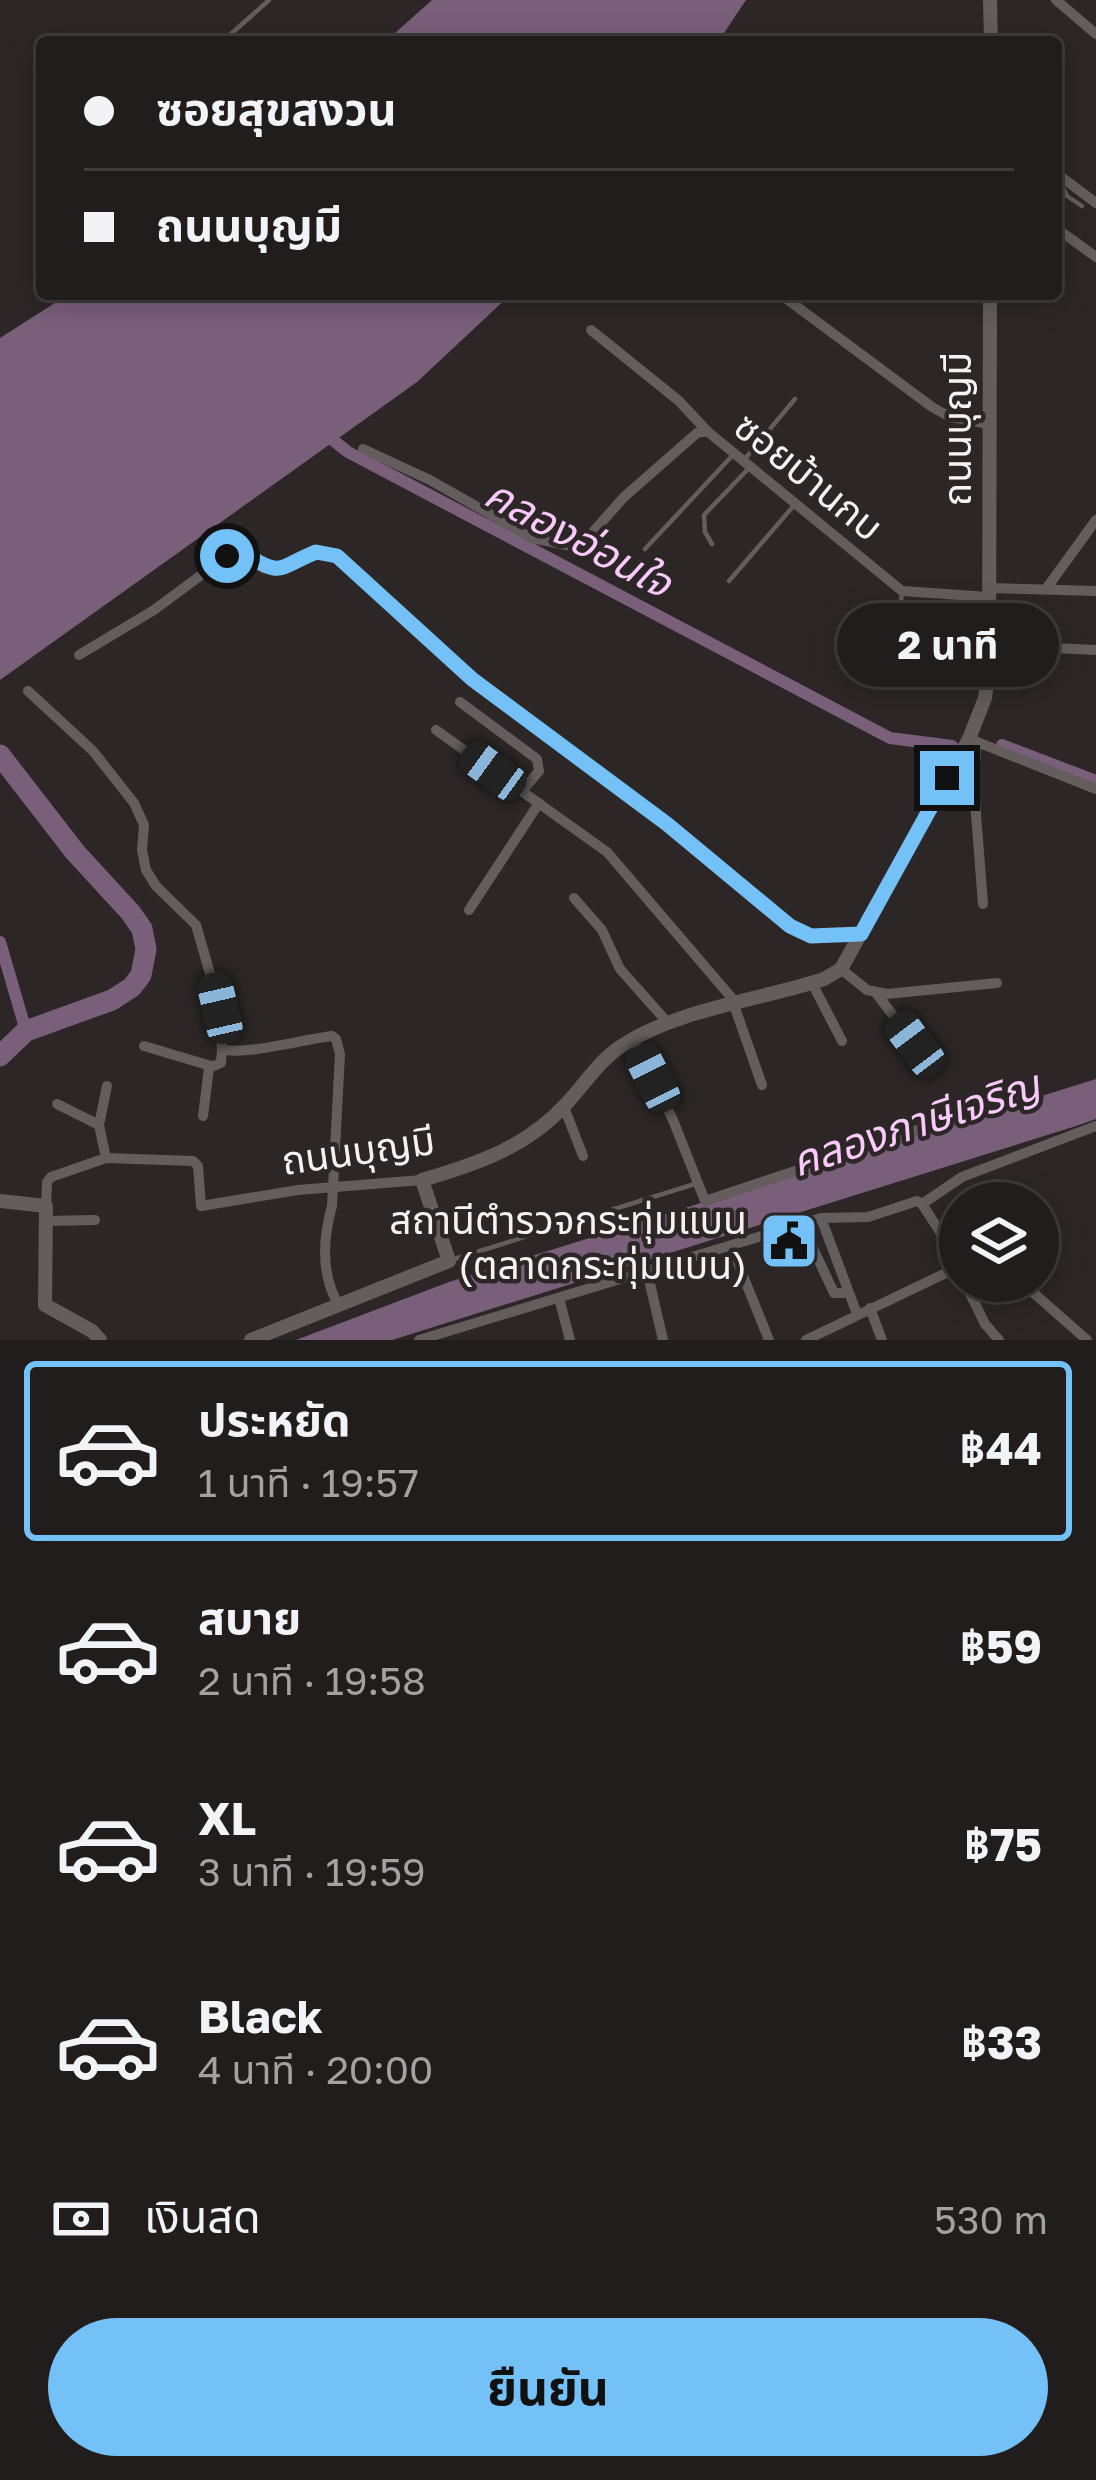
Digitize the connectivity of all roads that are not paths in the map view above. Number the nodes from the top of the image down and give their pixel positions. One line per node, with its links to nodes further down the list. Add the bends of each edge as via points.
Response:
1 (269, 0): 5 (lane)
2 (1056, 0): 4 (street)
3 (987, 2): 6 (street)
4 (1096, 34)
5 (229, 36)
6 (990, 36)
7 (1062, 177): 9 (street)
8 (1062, 190): 10 (lane)
9 (1096, 202)
10 (1082, 206)
11 (1062, 232): 12 (street)
12 (1096, 257)
13 (788, 300): 17 (street, via 932,406)
14 (990, 300): 17 (street, ถนนบุญมี)
15 (591, 330): 18 (street)
16 (795, 399): 20 (lane)
17 (989, 424): 29 (street, ถนนบุญมี)
18 (706, 430): 19 (street, ซอยบ้านกบ, via 571,546 532,538); 20 (street, ซอยบ้านกบ)
19 (363, 449)
20 (743, 460): 21 (street, ซอยบ้านกบ); 23 (lane, via 704,515); 24 (lane)
21 (796, 503): 25 (lane); 27 (street, ซอยบ้านกบ)
22 (1096, 520): 26 (street)
23 (712, 544)
24 (645, 549)
25 (729, 581)
26 (1046, 589): 28 (street, ซอยบ้านกบ); 29 (street, ซอยบ้านกบ)
27 (902, 591): 29 (street, ซอยบ้านกบ); 32 (lane, via 895,628)
28 (1096, 591)
29 (988, 593): 30 (street, ถนนบุญมี)
30 (988, 645): 31 (street); 37 (street, ถนนบุญมี)
31 (1096, 650)
32 (851, 655)
33 (79, 656): 44 (street, via 227,556 243,553 281,570 325,551 472,679 790,926 811,936)
34 (28, 691): 55 (street, via 134,802 146,870 196,925 220,1008)
35 (460, 702): 39 (street, via 541,765)
36 (436, 730): 39 (street)
37 (972, 741): 38 (street); 42 (street); 44 (street, ถนนบุญมี)
38 (1096, 790)
39 (522, 791): 40 (street)
40 (539, 803): 43 (street); 49 (street, via 608,852)
41 (574, 898): 50 (street, via 602,930 620,969)
42 (983, 904)
43 (469, 910)
44 (861, 934): 45 (street, ถนนบุญมี)
45 (842, 969): 46 (street, ถนนบุญมี); 48 (street)
46 (812, 983): 49 (street, ถนนบุญมี); 52 (street)
47 (997, 983): 48 (street)
48 (876, 993): 53 (street)
49 (736, 1004): 50 (street, ถนนบุญมี); 57 (street)
50 (669, 1024): 51 (street, ถนนบุญมี)
51 (633, 1039): 61 (street, ถนนบุญมี); 68 (street)
52 (842, 1041)
53 (915, 1044)
54 (144, 1046): 56 (street)
55 (222, 1048): 56 (street, via 221,1063); 69 (street, via 336,1039)
56 (211, 1066): 62 (street)
57 (762, 1085)
58 (107, 1086): 63 (street)
59 (1022, 1095): 68 (street, via 705,1201)
60 (57, 1104): 63 (street)
61 (564, 1107): 65 (street); 67 (street, ถนนบุญมี, via 488,1161)
62 (203, 1116)
63 (99, 1125): 66 (street)
64 (1096, 1126): 71 (street, via 962,1177)
65 (583, 1156)
66 (106, 1158): 69 (street, ถนนบุญมี, via 193,1161 201,1206); 72 (street, ถนนบุญมี, via 51,1177)
67 (422, 1180): 69 (street, ถนนบุญมี); 78 (street)
68 (698, 1183): 78 (lane)
69 (332, 1189): 85 (street, via 326,1275)
70 (0, 1201): 72 (street)
71 (922, 1204): 73 (street); 76 (street)
72 (46, 1213): 74 (street); 88 (street, via 45,1305)
73 (821, 1218): 75 (street); 87 (street)
74 (95, 1220)
75 (796, 1226): 77 (street); 81 (street, via 834,1294)
76 (939, 1231)
77 (730, 1246): 79 (street); 93 (street)
78 (449, 1261): 85 (street)
79 (646, 1271): 82 (street); 92 (street)
80 (939, 1286): 86 (street)
81 (844, 1293)
82 (559, 1298): 90 (street); 91 (street)
83 (973, 1302): 96 (street)
84 (1044, 1302): 97 (street)
85 (338, 1304): 89 (street)
86 (870, 1308): 87 (street); 95 (street)
87 (857, 1314): 94 (street)
88 (100, 1340)
89 (251, 1340)
90 (419, 1340)
91 (570, 1340)
92 (663, 1340)
93 (769, 1340)
94 (806, 1340)
95 (882, 1340)
96 (999, 1340)
97 (1087, 1340)

